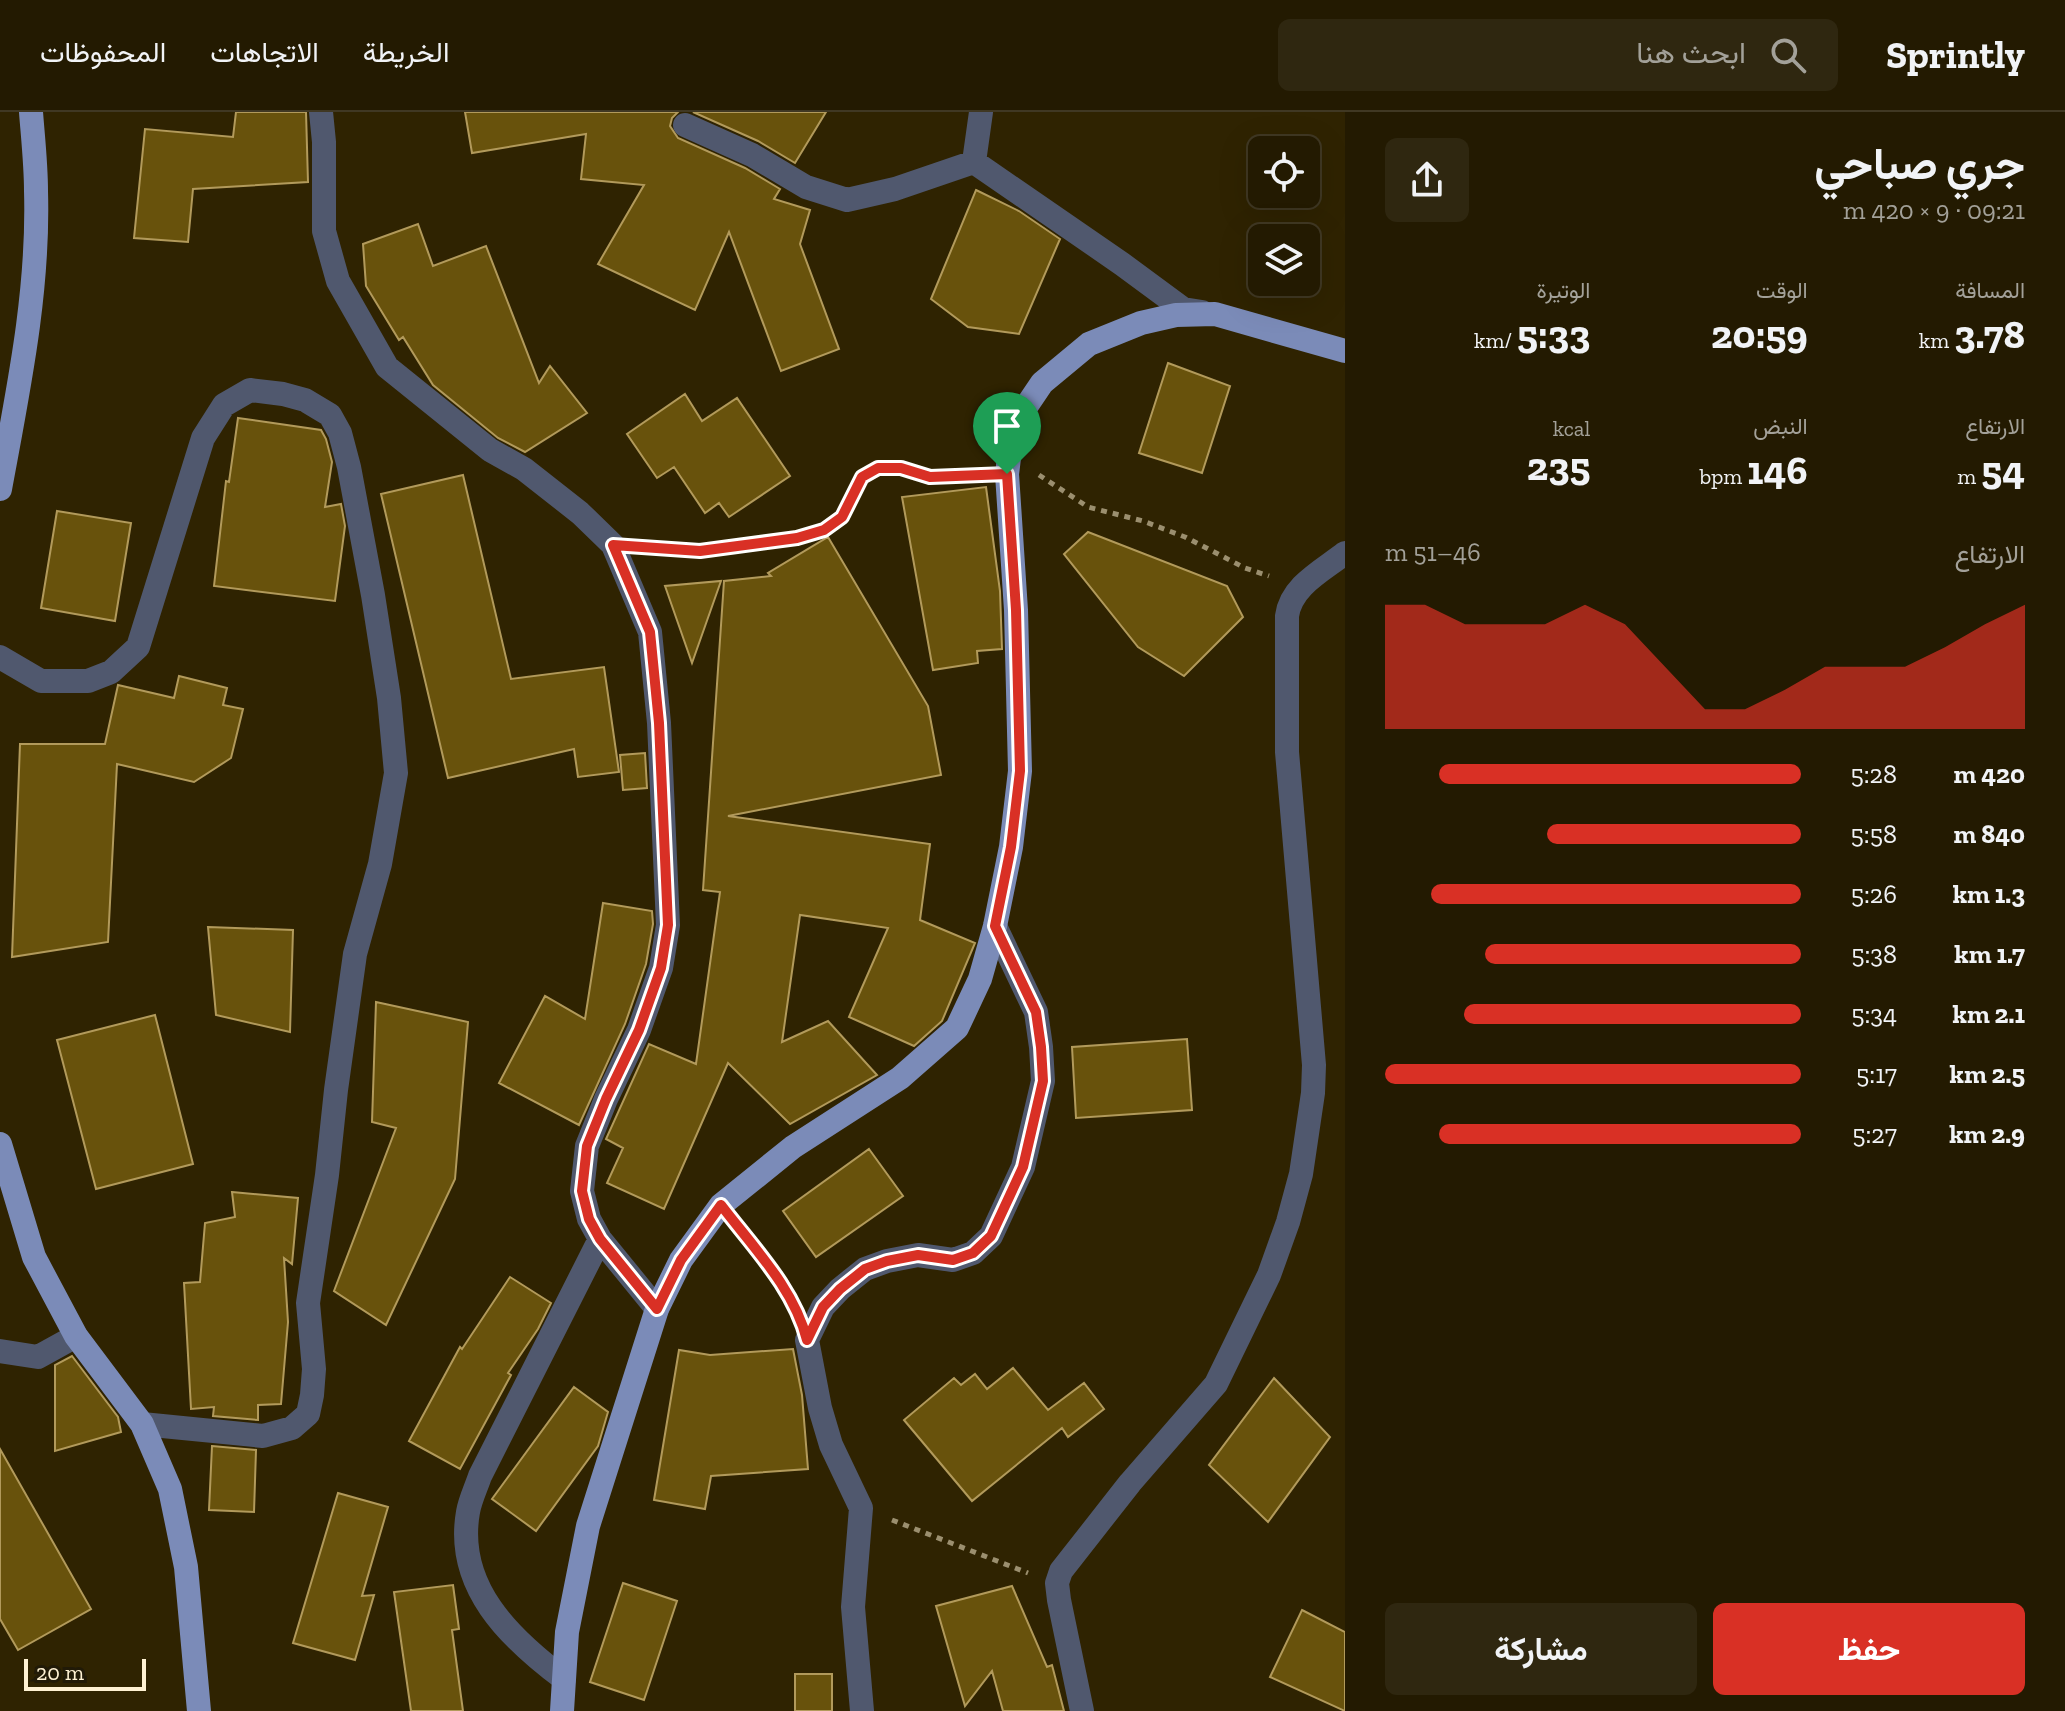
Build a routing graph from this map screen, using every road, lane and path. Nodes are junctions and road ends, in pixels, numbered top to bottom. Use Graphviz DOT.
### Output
graph roads {
  1 [pos="31,112"];
  2 [pos="321,112"];
  3 [pos="981,112"];
  4 [pos="685,125"];
  5 [pos="974,162"];
  6 [pos="1215,314"];
  7 [pos="1345,351"];
  8 [pos="1007,464"];
  9 [pos="0,489"];
  10 [pos="613,545"];
  11 [pos="1345,553"];
  12 [pos="1301,587"];
  13 [pos="0,657"];
  14 [pos="995,926"];
  15 [pos="0,1144"];
  16 [pos="721,1205"];
  17 [pos="600,1239"];
  18 [pos="657,1309"];
  19 [pos="76,1336"];
  20 [pos="807,1340"];
  21 [pos="0,1351"];
  22 [pos="142,1424"];
  23 [pos="861,1508"];
  24 [pos="1057,1583"];
  25 [pos="564,1679"];
  26 [pos="199,1711"];
  27 [pos="562,1711"];
  28 [pos="862,1711"];
  29 [pos="1082,1711"];
  1 -- 9 [label="main road"];
  2 -- 10 [label="street"];
  3 -- 5 [label="street"];
  4 -- 5 [label="street"];
  5 -- 6 [label="street"];
  6 -- 7 [label="main road"];
  6 -- 8 [label="main road"];
  8 -- 10 [label="path"];
  8 -- 12 [label="path"];
  8 -- 14 [label="main road"];
  10 -- 17 [label="street"];
  11 -- 12 [label="street"];
  12 -- 24 [label="street"];
  13 -- 22 [label="street"];
  14 -- 16 [label="main road"];
  14 -- 20 [label="street"];
  15 -- 19 [label="main road"];
  16 -- 18 [label="main road"];
  16 -- 20 [label="path"];
  17 -- 18 [label="street"];
  17 -- 25 [label="street"];
  18 -- 25 [label="main road"];
  19 -- 21 [label="street"];
  19 -- 22 [label="main road"];
  20 -- 23 [label="street"];
  22 -- 26 [label="main road"];
  23 -- 24 [label="path"];
  23 -- 28 [label="street"];
  24 -- 29 [label="street"];
  25 -- 27 [label="main road"];
}
